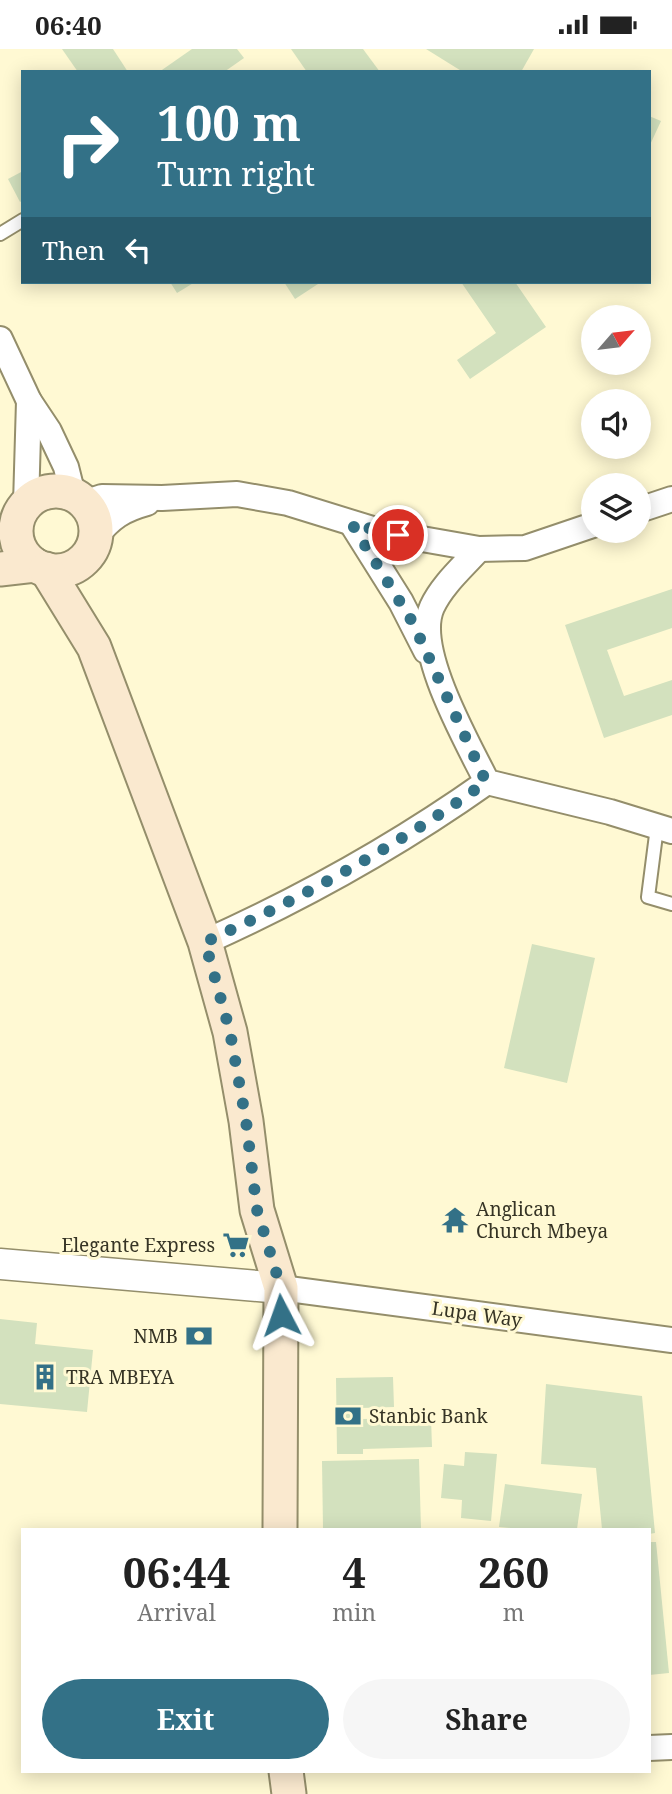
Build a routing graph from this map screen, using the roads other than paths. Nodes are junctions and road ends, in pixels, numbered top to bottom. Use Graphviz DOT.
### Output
graph roads {
  1 [pos="21,221"];
  2 [pos="0,235"];
  3 [pos="0,339"];
  4 [pos="29,401"];
  5 [pos="162,498"];
  6 [pos="79,499"];
  7 [pos="672,499"];
  8 [pos="651,506"];
  9 [pos="15,516"];
  10 [pos="352,524"];
  11 [pos="581,529"];
  12 [pos="89,548"];
  13 [pos="479,549"];
  14 [pos="40,567"];
  15 [pos="0,569"];
  16 [pos="94,647"];
  17 [pos="433,667"];
  18 [pos="486,782"];
  19 [pos="665,829"];
  20 [pos="672,904"];
  21 [pos="205,942"];
  22 [pos="0,1264"];
  23 [pos="281,1288"];
  24 [pos="672,1340"];
  25 [pos="280,1528"];
  26 [pos="672,1747"];
  27 [pos="651,1748"];
  28 [pos="286,1773"];
  29 [pos="289,1794"];
  1 -- 2 [label="lane"];
  3 -- 4 [label="street"];
  4 -- 6 [label="street"];
  4 -- 9 [label="street"];
  5 -- 6 [label="street"];
  5 -- 10 [label="street"];
  5 -- 12 [label="street"];
  6 -- 9 [label="main road"];
  6 -- 12 [label="main road"];
  7 -- 8 [label="street"];
  9 -- 14 [label="main road"];
  10 -- 13 [label="street"];
  10 -- 17 [label="street"];
  11 -- 13 [label="street"];
  12 -- 14 [label="main road"];
  12 -- 16 [label="main road"];
  13 -- 17 [label="street"];
  14 -- 15 [label="main road"];
  14 -- 16 [label="main road"];
  16 -- 21 [label="main road"];
  17 -- 18 [label="street"];
  18 -- 19 [label="street"];
  18 -- 21 [label="street"];
  19 -- 20 [label="lane"];
  21 -- 23 [label="main road"];
  22 -- 23 [label="street"];
  23 -- 24 [label="street, Lupa Way"];
  23 -- 25 [label="main road"];
  26 -- 27 [label="street"];
  28 -- 29 [label="main road"];
}
